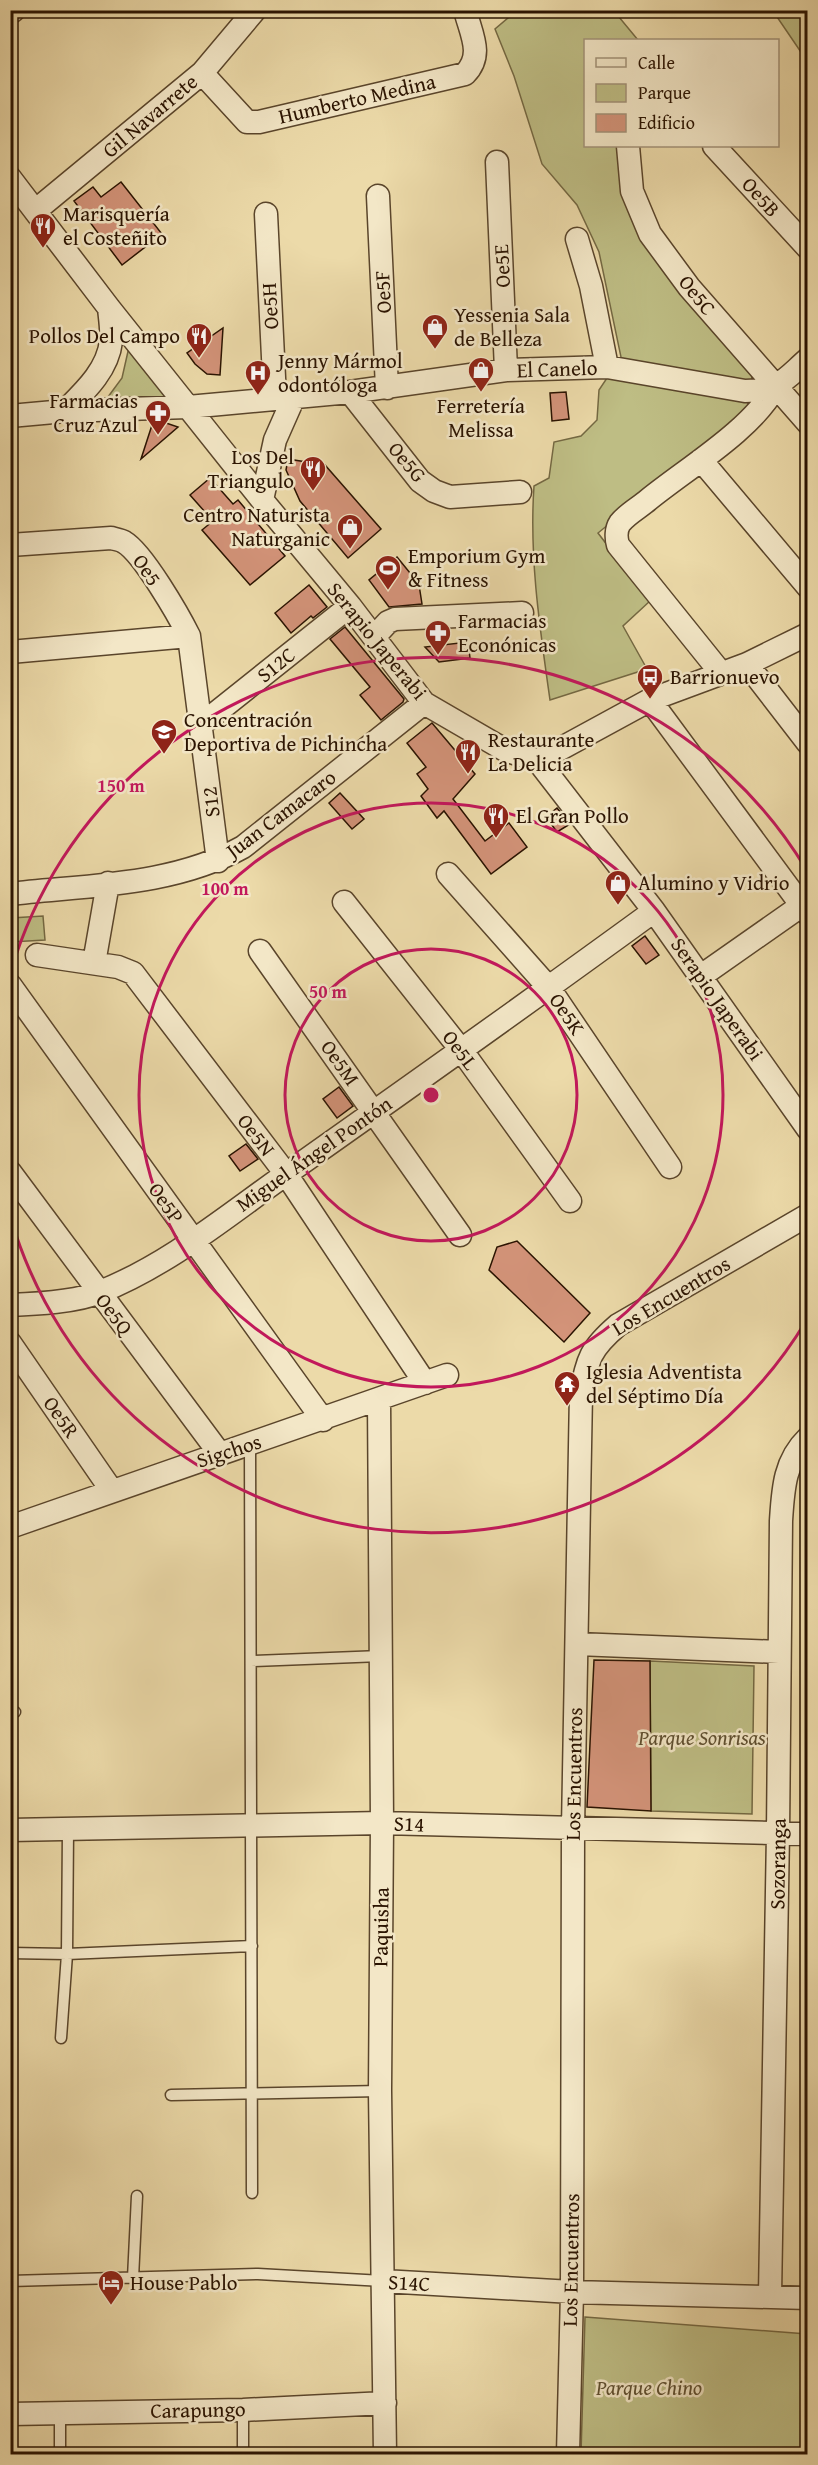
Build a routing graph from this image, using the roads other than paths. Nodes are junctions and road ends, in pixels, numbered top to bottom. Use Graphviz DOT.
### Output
graph roads {
  1 [pos="255,10"];
  2 [pos="465,10"];
  3 [pos="202,73"];
  4 [pos="628,147"];
  5 [pos="715,147"];
  6 [pos="497,162"];
  7 [pos="10,178"];
  8 [pos="378,196"];
  9 [pos="35,211"];
  10 [pos="266,214"];
  11 [pos="577,238"];
  12 [pos="807,248"];
  13 [pos="109,308"];
  14 [pos="807,358"];
  15 [pos="607,367"];
  16 [pos="506,370"];
  17 [pos="775,387"];
  18 [pos="387,388"];
  19 [pos="350,392"];
  20 [pos="285,398"];
  21 [pos="188,407"];
  22 [pos="65,411"];
  23 [pos="10,416"];
  24 [pos="807,423"];
  25 [pos="701,460"];
  26 [pos="520,492"];
  27 [pos="262,500"];
  28 [pos="10,544"];
  29 [pos="807,587"];
  30 [pos="350,606"];
  31 [pos="522,613"];
  32 [pos="807,634"];
  33 [pos="189,636"];
  34 [pos="374,637"];
  35 [pos="10,652"];
  36 [pos="747,664"];
  37 [pos="721,673"];
  38 [pos="650,700"];
  39 [pos="424,703"];
  40 [pos="202,724"];
  41 [pos="807,743"];
  42 [pos="538,761"];
  43 [pos="218,861"];
  44 [pos="448,874"];
  45 [pos="108,883"];
  46 [pos="10,894"];
  47 [pos="344,902"];
  48 [pos="805,907"];
  49 [pos="654,911"];
  50 [pos="260,951"];
  51 [pos="37,955"];
  52 [pos="94,963"];
  53 [pos="701,976"];
  54 [pos="10,985"];
  55 [pos="549,988"];
  56 [pos="462,1051"];
  57 [pos="374,1112"];
  58 [pos="807,1128"];
  59 [pos="670,1167"];
  60 [pos="10,1172"];
  61 [pos="286,1174"];
  62 [pos="570,1201"];
  63 [pos="807,1215"];
  64 [pos="460,1235"];
  65 [pos="193,1241"];
  66 [pos="98,1293"];
  67 [pos="10,1305"];
  68 [pos="10,1343"];
  69 [pos="447,1375"];
  70 [pos="425,1383"];
  71 [pos="379,1400"];
  72 [pos="323,1420"];
  73 [pos="807,1438"];
  74 [pos="250,1445"];
  75 [pos="220,1454"];
  76 [pos="112,1491"];
  77 [pos="10,1527"];
  78 [pos="577,1644"];
  79 [pos="779,1652"];
  80 [pos="381,1656"];
  81 [pos="251,1661"];
  82 [pos="382,1823"];
  83 [pos="251,1827"];
  84 [pos="573,1828"];
  85 [pos="10,1830"];
  86 [pos="69,1830"];
  87 [pos="778,1833"];
  88 [pos="807,1834"];
  89 [pos="252,1947"];
  90 [pos="10,1953"];
  91 [pos="67,1954"];
  92 [pos="61,2038"];
  93 [pos="380,2091"];
  94 [pos="252,2093"];
  95 [pos="171,2095"];
  96 [pos="252,2193"];
  97 [pos="137,2196"];
  98 [pos="133,2278"];
  99 [pos="10,2281"];
  100 [pos="383,2281"];
  101 [pos="572,2292"];
  102 [pos="770,2296"];
  103 [pos="807,2298"];
  104 [pos="385,2403"];
  105 [pos="243,2410"];
  106 [pos="60,2413"];
  107 [pos="10,2414"];
  108 [pos="60,2454"];
  109 [pos="243,2454"];
  110 [pos="385,2454"];
  111 [pos="568,2454"];
  1 -- 3 [label="street, Gil Navarrete"];
  2 -- 3 [label="street, Humberto Medina"];
  3 -- 9 [label="street, Gil Navarrete"];
  4 -- 17 [label="street, Oe5C"];
  5 -- 12 [label="street, Oe5B"];
  6 -- 16 [label="street, Oe5E"];
  7 -- 9 [label="street, Serapio Japerabi"];
  8 -- 18 [label="street, Oe5F"];
  9 -- 13 [label="street, Serapio Japerabi"];
  10 -- 20 [label="street, Oe5H"];
  11 -- 15 [label="street"];
  13 -- 21 [label="street, Serapio Japerabi"];
  13 -- 22 [label="street"];
  14 -- 17 [label="street"];
  15 -- 16 [label="street, El Canelo"];
  15 -- 17 [label="street, El Canelo"];
  16 -- 18 [label="street, El Canelo"];
  17 -- 24 [label="street, Oe5C"];
  17 -- 25 [label="street"];
  18 -- 19 [label="street, El Canelo"];
  19 -- 20 [label="street, El Canelo"];
  19 -- 26 [label="street, Oe5G"];
  20 -- 21 [label="street, El Canelo"];
  20 -- 27 [label="street"];
  21 -- 22 [label="street, El Canelo"];
  21 -- 27 [label="street, Serapio Japerabi"];
  22 -- 23 [label="street, El Canelo"];
  25 -- 29 [label="street"];
  25 -- 37 [label="street"];
  27 -- 30 [label="street, Serapio Japerabi"];
  28 -- 33 [label="street, Oe5"];
  30 -- 34 [label="street, Serapio Japerabi"];
  30 -- 40 [label="street, S12C"];
  31 -- 34 [label="street"];
  32 -- 36 [label="street"];
  33 -- 35 [label="street"];
  33 -- 40 [label="street, S12"];
  34 -- 39 [label="street, Serapio Japerabi"];
  36 -- 37 [label="street"];
  36 -- 41 [label="street"];
  37 -- 38 [label="street"];
  38 -- 42 [label="street"];
  38 -- 48 [label="street"];
  39 -- 42 [label="street, Serapio Japerabi"];
  39 -- 43 [label="street, Juan Camacaro"];
  40 -- 43 [label="street, S12"];
  42 -- 49 [label="street, Serapio Japerabi"];
  43 -- 45 [label="street, Juan Camacaro"];
  44 -- 55 [label="street, Oe5K"];
  45 -- 46 [label="street, Juan Camacaro"];
  45 -- 52 [label="street"];
  47 -- 56 [label="street, Oe5L"];
  48 -- 53 [label="street"];
  49 -- 53 [label="street, Serapio Japerabi"];
  49 -- 55 [label="street, Miguel Ángel Pontón"];
  50 -- 57 [label="street, Oe5M"];
  51 -- 52 [label="street, Oe5N"];
  52 -- 61 [label="street, Oe5N"];
  53 -- 58 [label="street, Serapio Japerabi"];
  54 -- 65 [label="street, Oe5P"];
  55 -- 56 [label="street, Miguel Ángel Pontón"];
  55 -- 59 [label="street, Oe5K"];
  56 -- 57 [label="street, Miguel Ángel Pontón"];
  56 -- 62 [label="street, Oe5L"];
  57 -- 61 [label="street, Miguel Ángel Pontón"];
  57 -- 64 [label="street, Oe5M"];
  60 -- 66 [label="street, Oe5Q"];
  61 -- 65 [label="street, Miguel Ángel Pontón"];
  61 -- 70 [label="street, Oe5N"];
  63 -- 78 [label="street, Los Encuentros"];
  65 -- 66 [label="street, Miguel Ángel Pontón"];
  65 -- 72 [label="street, Oe5P"];
  66 -- 67 [label="street, Miguel Ángel Pontón"];
  66 -- 75 [label="street, Oe5Q"];
  68 -- 76 [label="street, Oe5R"];
  69 -- 70 [label="street, Sigchos"];
  70 -- 71 [label="street, Sigchos"];
  71 -- 72 [label="street, Sigchos"];
  71 -- 80 [label="street, Paquisha"];
  72 -- 74 [label="street, Sigchos"];
  73 -- 79 [label="street, Sozoranga"];
  74 -- 75 [label="street, Sigchos"];
  74 -- 81 [label="lane"];
  75 -- 76 [label="street, Sigchos"];
  76 -- 77 [label="street, Sigchos"];
  78 -- 79 [label="street"];
  78 -- 84 [label="street, Los Encuentros"];
  79 -- 87 [label="street, Sozoranga"];
  80 -- 81 [label="lane"];
  80 -- 82 [label="street, Paquisha"];
  81 -- 83 [label="lane"];
  82 -- 83 [label="street, S14"];
  82 -- 84 [label="street, S14"];
  82 -- 93 [label="street, Paquisha"];
  83 -- 86 [label="street, S14"];
  83 -- 89 [label="lane"];
  84 -- 87 [label="street, S14"];
  84 -- 101 [label="street, Los Encuentros"];
  85 -- 86 [label="street, S14"];
  86 -- 91 [label="lane"];
  87 -- 88 [label="street, S14"];
  87 -- 102 [label="street, Sozoranga"];
  89 -- 91 [label="lane"];
  89 -- 94 [label="lane"];
  90 -- 91 [label="lane"];
  91 -- 92 [label="lane"];
  93 -- 94 [label="lane"];
  93 -- 100 [label="street, Paquisha"];
  94 -- 95 [label="lane"];
  94 -- 96 [label="lane"];
  97 -- 98 [label="lane"];
  98 -- 99 [label="lane, S14C"];
  98 -- 100 [label="lane, S14C"];
  100 -- 101 [label="street, S14C"];
  100 -- 104 [label="street, Paquisha"];
  101 -- 102 [label="street, S14C"];
  101 -- 111 [label="street, Los Encuentros"];
  102 -- 103 [label="street, S14C"];
  104 -- 105 [label="street, Carapungo"];
  104 -- 110 [label="street, Paquisha"];
  105 -- 106 [label="street, Carapungo"];
  105 -- 109 [label="lane"];
  106 -- 107 [label="street, Carapungo"];
  106 -- 108 [label="lane"];
}
